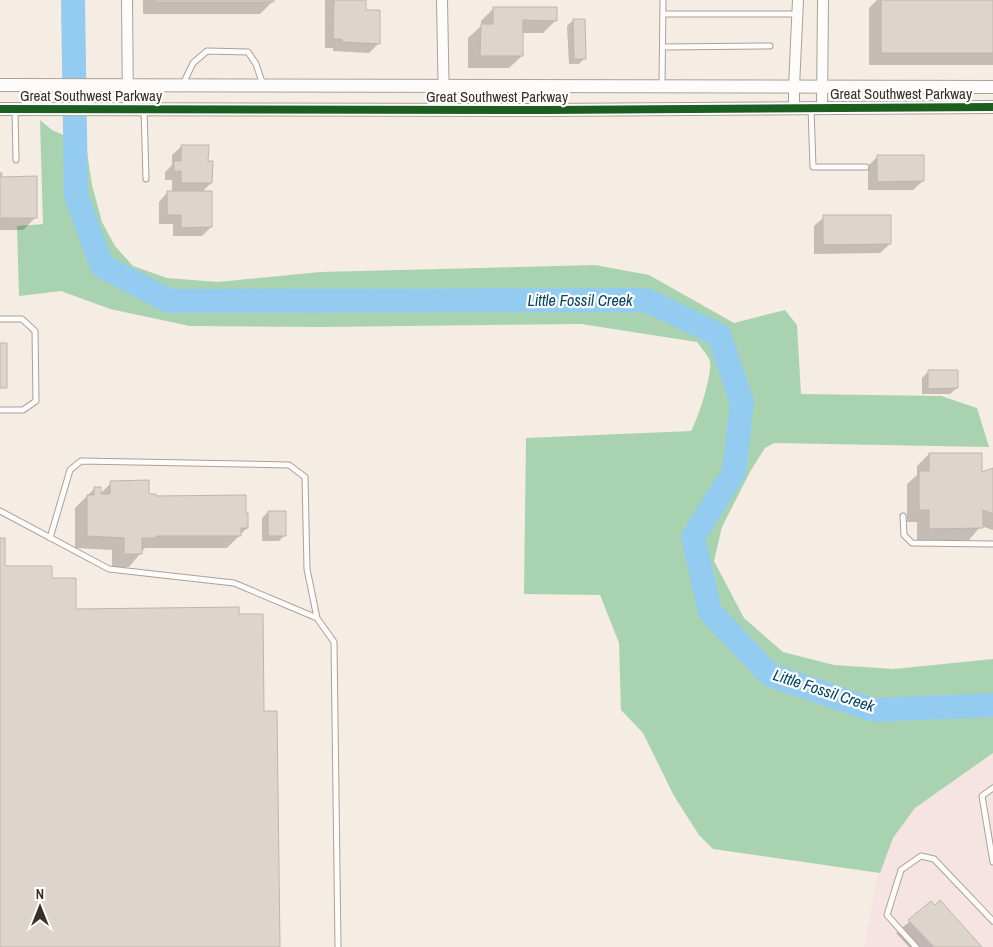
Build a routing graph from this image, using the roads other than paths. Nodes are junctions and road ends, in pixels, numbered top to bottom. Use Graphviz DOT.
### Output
graph roads {
  1 [pos="127,0"];
  2 [pos="442,0"];
  3 [pos="663,0"];
  4 [pos="798,0"];
  5 [pos="823,0"];
  6 [pos="663,14"];
  7 [pos="798,14"];
  8 [pos="770,46"];
  9 [pos="663,47"];
  10 [pos="0,84"];
  11 [pos="121,85"];
  12 [pos="182,85"];
  13 [pos="263,85"];
  14 [pos="443,86"];
  15 [pos="662,86"];
  16 [pos="794,87"];
  17 [pos="822,87"];
  18 [pos="993,87"];
  19 [pos="794,107"];
  20 [pos="817,107"];
  21 [pos="993,107"];
  22 [pos="0,109"];
  23 [pos="15,109"];
  24 [pos="121,109"];
  25 [pos="144,109"];
  26 [pos="444,110"];
  27 [pos="16,160"];
  28 [pos="866,167"];
  29 [pos="146,179"];
  30 [pos="0,319"];
  31 [pos="0,410"];
  32 [pos="0,511"];
  33 [pos="903,516"];
  34 [pos="50,538"];
  35 [pos="993,544"];
  36 [pos="317,618"];
  37 [pos="993,788"];
  38 [pos="993,862"];
  39 [pos="993,920"];
  40 [pos="338,947"];
  41 [pos="916,947"];
  1 -- 11 [label="street"];
  2 -- 14 [label="street"];
  3 -- 6 [label="lane"];
  4 -- 7 [label="street"];
  5 -- 17 [label="street"];
  6 -- 7 [label="lane"];
  6 -- 9 [label="lane"];
  7 -- 16 [label="street"];
  8 -- 9 [label="lane"];
  9 -- 15 [label="lane"];
  10 -- 11 [label="street, Great Southwest Parkway"];
  11 -- 12 [label="street, Great Southwest Parkway"];
  11 -- 24 [label="street"];
  12 -- 13 [label="street, Great Southwest Parkway"];
  12 -- 13 [label="lane"];
  13 -- 14 [label="street, Great Southwest Parkway"];
  14 -- 15 [label="street, Great Southwest Parkway"];
  14 -- 26 [label="street"];
  15 -- 16 [label="street, Great Southwest Parkway"];
  16 -- 17 [label="street, Great Southwest Parkway"];
  16 -- 19 [label="street"];
  17 -- 18 [label="street, Great Southwest Parkway"];
  17 -- 20 [label="street"];
  19 -- 20 [label="street, Great Southwest Parkway"];
  19 -- 26 [label="street, Great Southwest Parkway"];
  20 -- 21 [label="street, Great Southwest Parkway"];
  20 -- 28 [label="lane"];
  22 -- 23 [label="street, Great Southwest Parkway"];
  23 -- 24 [label="street, Great Southwest Parkway"];
  23 -- 27 [label="lane"];
  24 -- 25 [label="street, Great Southwest Parkway"];
  25 -- 26 [label="street, Great Southwest Parkway"];
  25 -- 29 [label="lane"];
  30 -- 31 [label="lane"];
  32 -- 34 [label="lane"];
  33 -- 35 [label="lane"];
  34 -- 36 [label="lane"];
  34 -- 36 [label="lane"];
  36 -- 40 [label="lane"];
  37 -- 38 [label="lane"];
  39 -- 41 [label="lane"];
}
